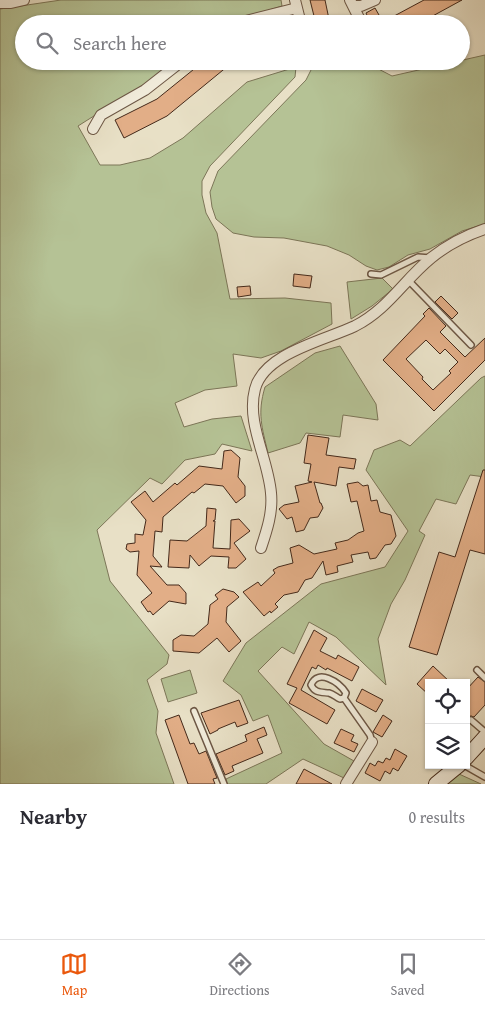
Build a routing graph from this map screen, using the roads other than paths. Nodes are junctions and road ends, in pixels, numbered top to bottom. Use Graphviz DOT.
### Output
graph roads {
  1 [pos="24,0"];
  2 [pos="375,0"];
  3 [pos="0,3"];
  4 [pos="352,3"];
  5 [pos="296,4"];
  6 [pos="262,15"];
  7 [pos="358,15"];
  8 [pos="171,70"];
  9 [pos="93,129"];
  10 [pos="485,229"];
  11 [pos="432,258"];
  12 [pos="371,274"];
  13 [pos="409,281"];
  14 [pos="471,344"];
  15 [pos="261,548"];
  16 [pos="477,670"];
  17 [pos="485,678"];
  18 [pos="344,698"];
  19 [pos="194,711"];
  20 [pos="472,720"];
  21 [pos="485,732"];
  22 [pos="485,737"];
  23 [pos="372,742"];
  24 [pos="470,754"];
  25 [pos="470,768"];
  26 [pos="454,769"];
  27 [pos="485,777"];
  28 [pos="224,784"];
  29 [pos="346,784"];
  30 [pos="436,784"];
  1 -- 3 [label="street"];
  2 -- 4 [label="street"];
  4 -- 7 [label="street"];
  5 -- 6 [label="street"];
  8 -- 9 [label="street"];
  10 -- 11 [label="street"];
  11 -- 12 [label="lane"];
  11 -- 13 [label="street"];
  13 -- 14 [label="lane"];
  13 -- 15 [label="street"];
  16 -- 17 [label="lane"];
  18 -- 18 [label="lane"];
  18 -- 23 [label="lane"];
  19 -- 28 [label="lane"];
  20 -- 21 [label="lane"];
  22 -- 24 [label="street"];
  23 -- 29 [label="street"];
  25 -- 27 [label="lane"];
  26 -- 30 [label="street"];
}
